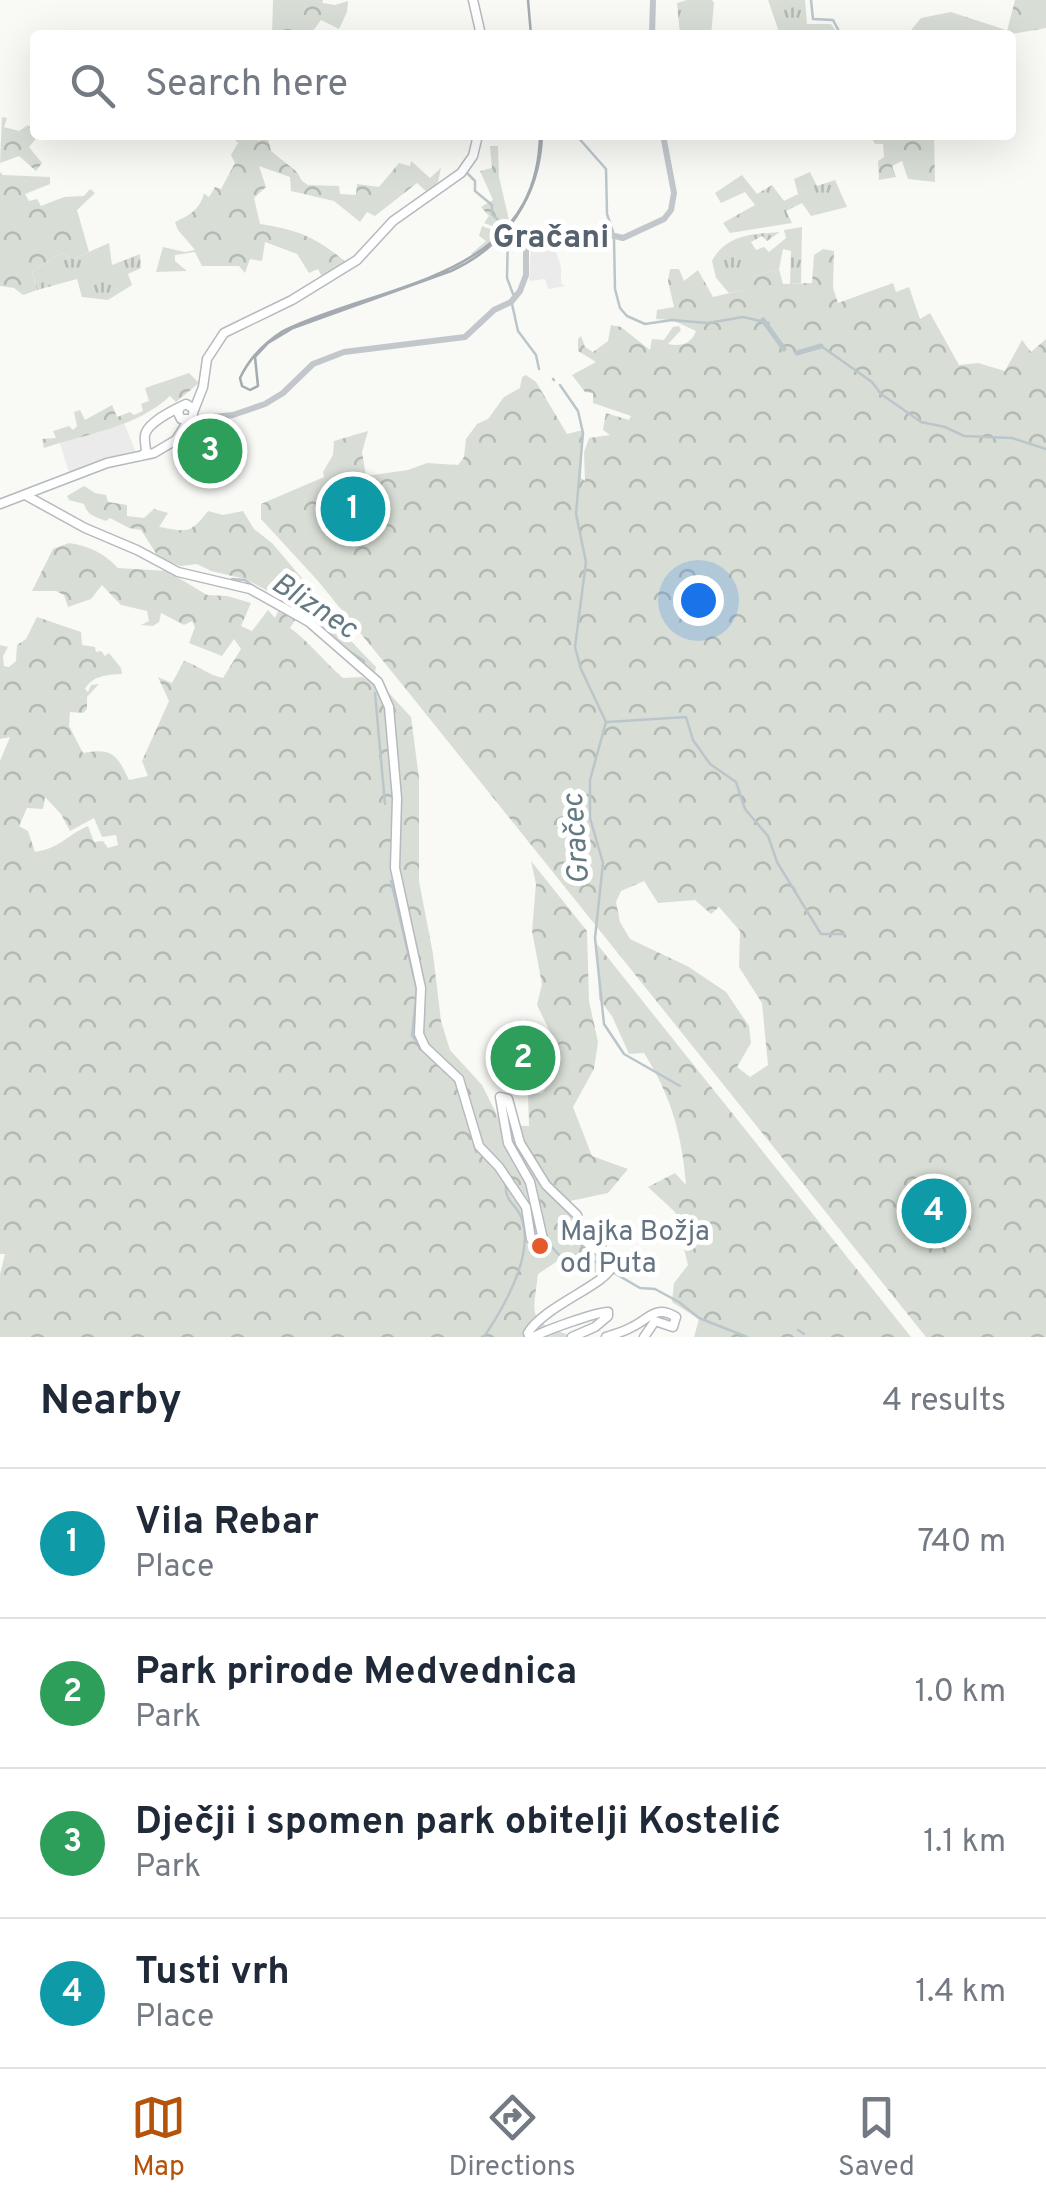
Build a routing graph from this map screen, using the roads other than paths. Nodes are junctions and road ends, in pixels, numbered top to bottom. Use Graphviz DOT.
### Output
graph roads {
  1 [pos="473,0"];
  2 [pos="653,0"];
  3 [pos="480,30"];
  4 [pos="652,30"];
  5 [pos="477,140"];
  6 [pos="664,140"];
  7 [pos="190,412"];
  8 [pos="150,450"];
  9 [pos="39,490"];
  10 [pos="26,496"];
  11 [pos="0,504"];
  12 [pos="48,507"];
  13 [pos="532,1337"];
  14 [pos="572,1337"];
  15 [pos="606,1337"];
  16 [pos="644,1337"];
  1 -- 3 [label="main road"];
  2 -- 4 [label="street"];
  5 -- 7 [label="main road"];
  6 -- 7 [label="street"];
  7 -- 8 [label="main road"];
  7 -- 8 [label="main road"];
  8 -- 9 [label="main road"];
  9 -- 10 [label="main road"];
  9 -- 12 [label="main road"];
  10 -- 11 [label="main road"];
  10 -- 12 [label="main road"];
  12 -- 13 [label="main road"];
  13 -- 14 [label="main road"];
  15 -- 16 [label="main road"];
}
